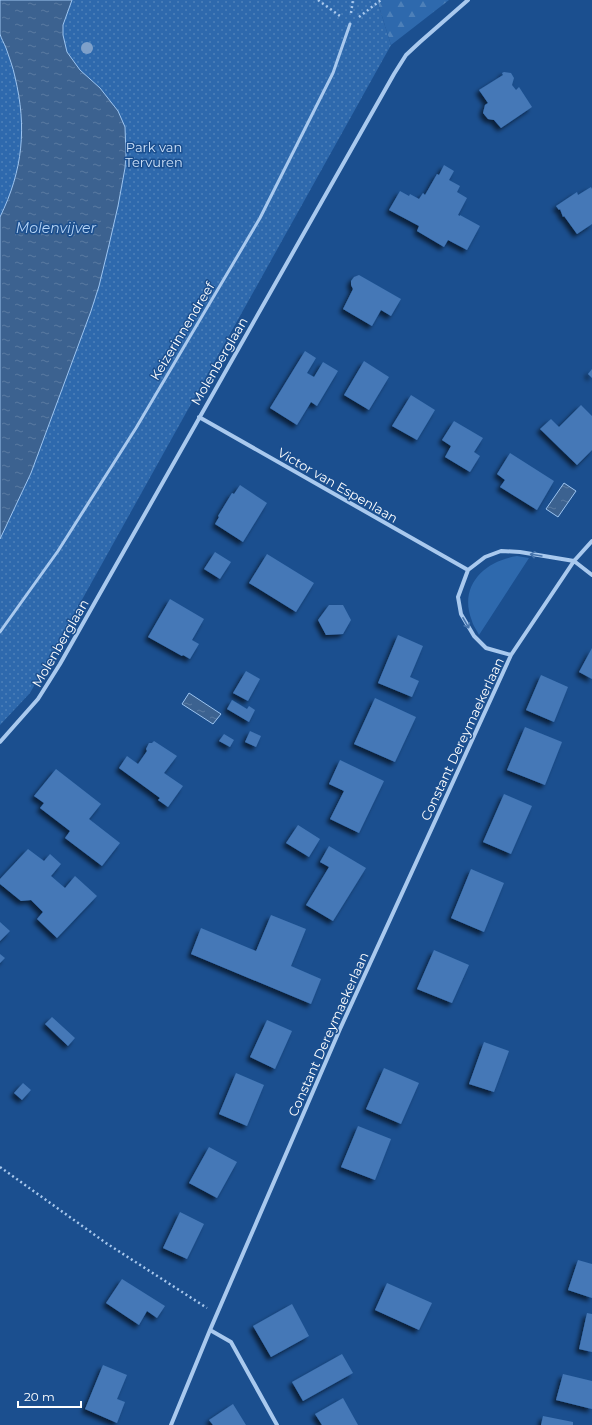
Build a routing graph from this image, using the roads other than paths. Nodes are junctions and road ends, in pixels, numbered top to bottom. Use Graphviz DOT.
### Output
graph roads {
  1 [pos="468,0"];
  2 [pos="350,24"];
  3 [pos="199,417"];
  4 [pos="592,542"];
  5 [pos="574,561"];
  6 [pos="468,570"];
  7 [pos="592,575"];
  8 [pos="0,632"];
  9 [pos="511,655"];
  10 [pos="0,742"];
  11 [pos="210,1330"];
  12 [pos="171,1425"];
  13 [pos="277,1425"];
  1 -- 3 [label="street, Molenberglaan"];
  2 -- 8 [label="lane, Keizerinnendreef"];
  3 -- 6 [label="street, Victor van Espenlaan"];
  3 -- 10 [label="street, Molenberglaan"];
  4 -- 5 [label="street, Constant Dereymaekerlaan"];
  5 -- 6 [label="street, one-way"];
  5 -- 7 [label="street"];
  5 -- 9 [label="street, Constant Dereymaekerlaan"];
  6 -- 9 [label="street, one-way"];
  9 -- 11 [label="street, Constant Dereymaekerlaan"];
  11 -- 12 [label="street, Constant Dereymaekerlaan"];
  11 -- 13 [label="street"];
}
